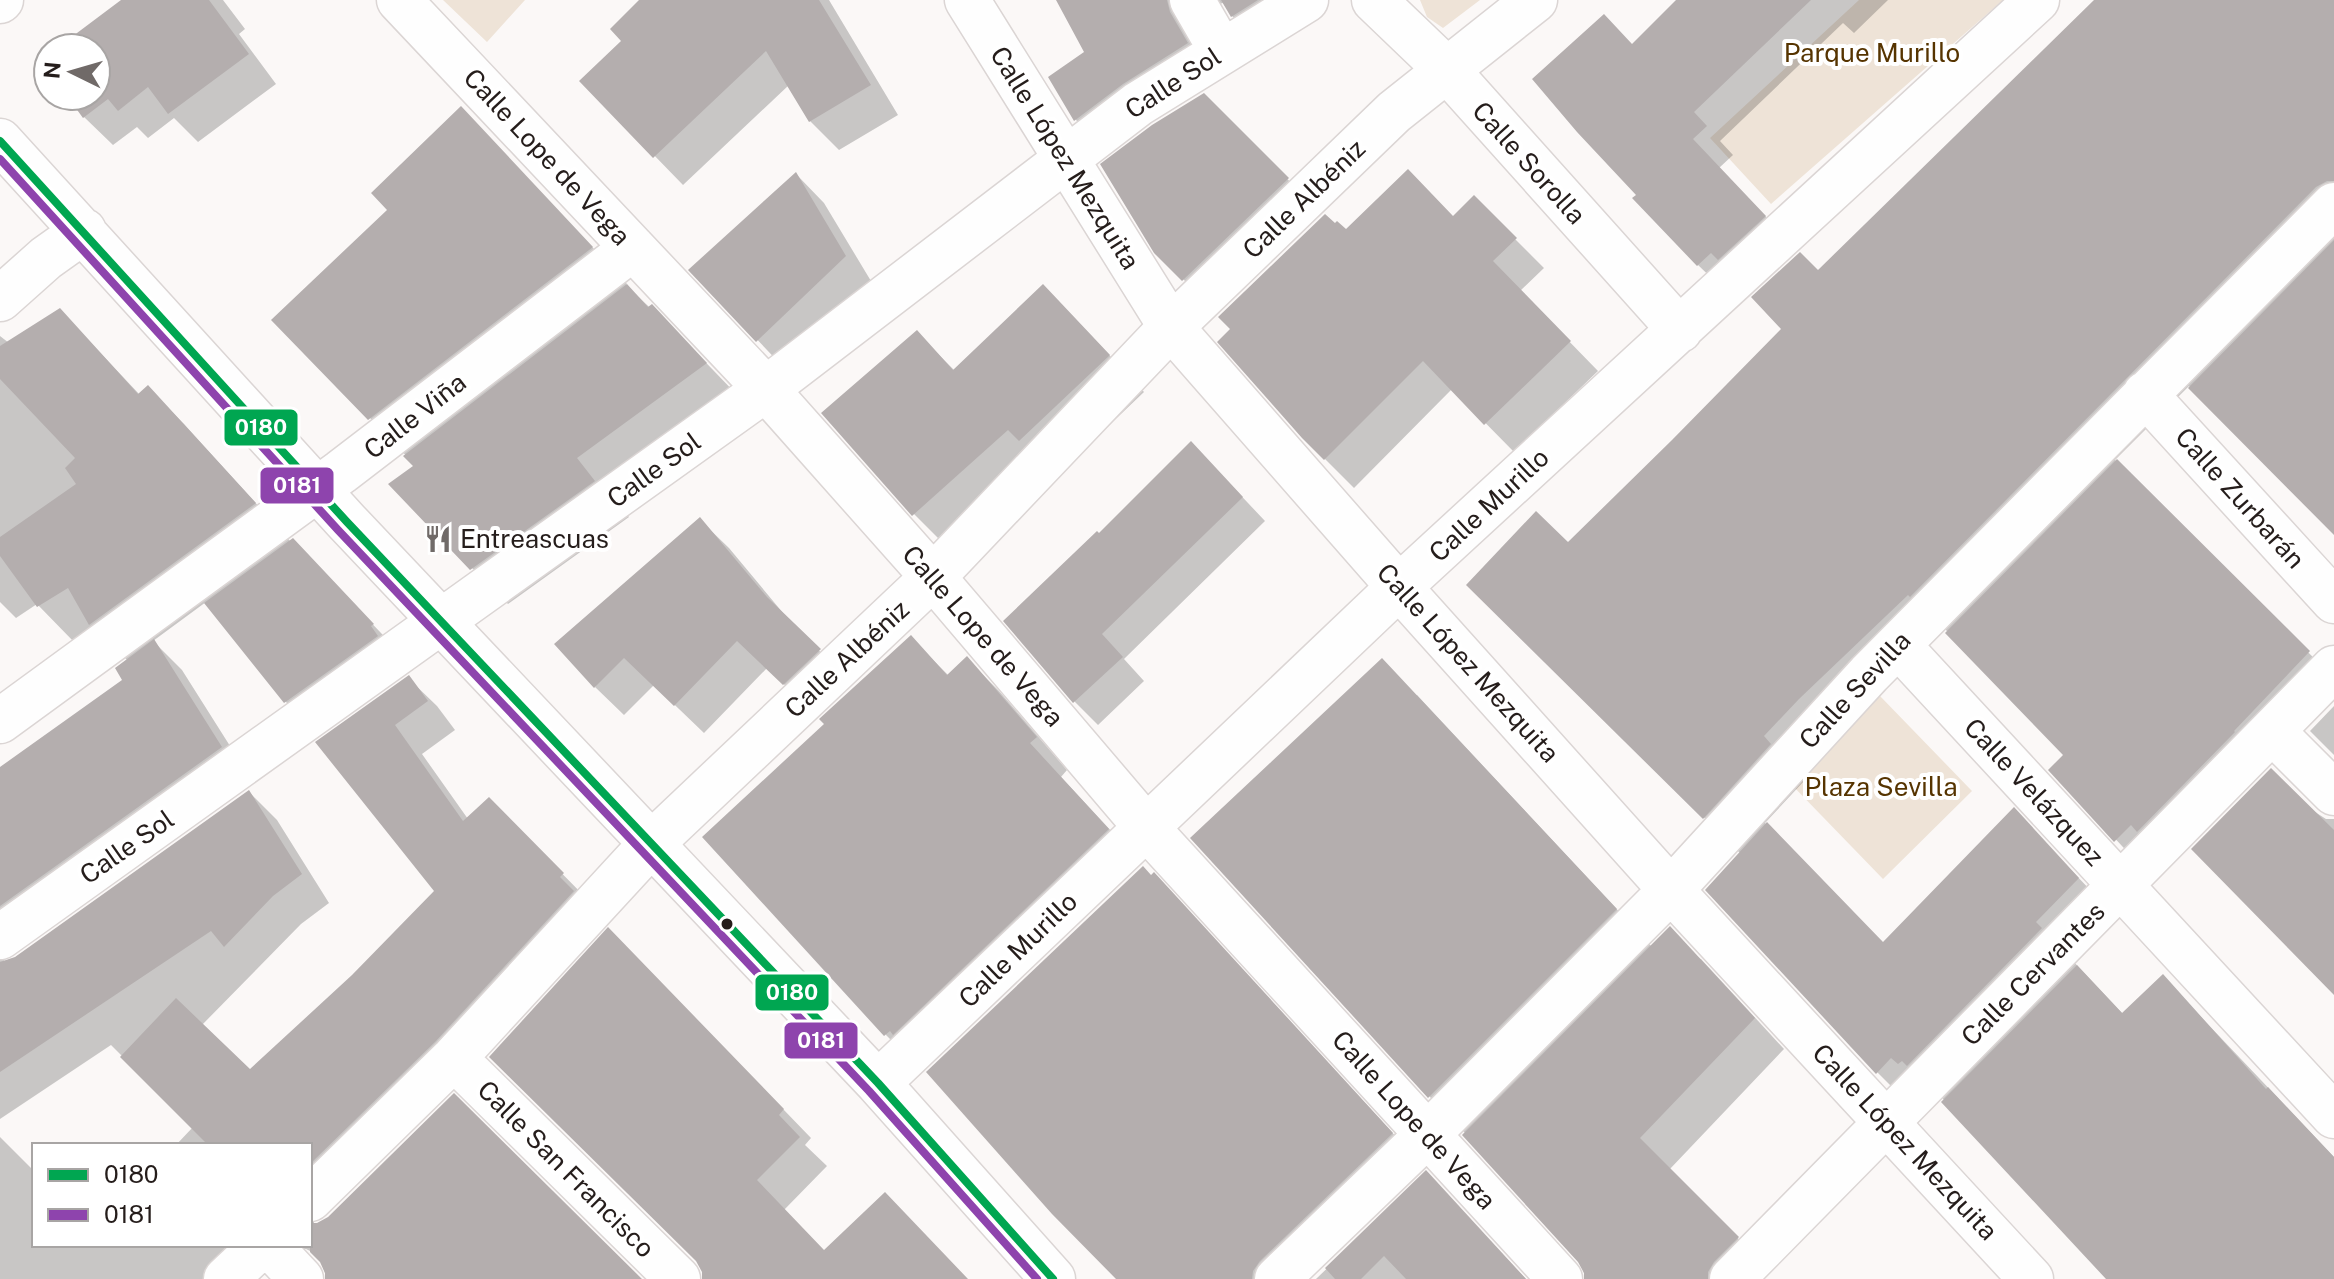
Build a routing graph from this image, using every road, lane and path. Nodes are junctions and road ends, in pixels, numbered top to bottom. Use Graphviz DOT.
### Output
graph roads {
  1 [pos="399,0"];
  2 [pos="967,0"];
  3 [pos="1192,0"];
  4 [pos="1306,0"];
  5 [pos="1374,0"];
  6 [pos="1535,0"];
  7 [pos="2037,0"];
  8 [pos="1222,52"];
  9 [pos="1447,70"];
  10 [pos="0,141"];
  11 [pos="1064,159"];
  12 [pos="2334,205"];
  13 [pos="84,231"];
  14 [pos="633,248"];
  15 [pos="0,299"];
  16 [pos="1171,327"];
  17 [pos="1680,330"];
  18 [pos="766,389"];
  19 [pos="2145,394"];
  20 [pos="318,489"];
  21 [pos="933,577"];
  22 [pos="1399,587"];
  23 [pos="2334,601"];
  24 [pos="442,622"];
  25 [pos="1898,645"];
  26 [pos="2334,668"];
  27 [pos="0,721"];
  28 [pos="2272,731"];
  29 [pos="2334,793"];
  30 [pos="1146,827"];
  31 [pos="651,844"];
  32 [pos="2121,885"];
  33 [pos="1671,890"];
  34 [pos="0,937"];
  35 [pos="454,1058"];
  36 [pos="878,1083"];
  37 [pos="2334,1116"];
  38 [pos="1887,1122"];
  39 [pos="1427,1135"];
  40 [pos="312,1197"];
  41 [pos="260,1247"];
  42 [pos="271,1247"];
  43 [pos="226,1279"];
  44 [pos="301,1279"];
  45 [pos="678,1279"];
  46 [pos="1053,1279"];
  47 [pos="1277,1279"];
  48 [pos="1560,1279"];
  49 [pos="1732,1279"];
  50 [pos="2031,1279"];
  1 -- 14 [label="street, Calle Lope de Vega"];
  2 -- 11 [label="street, Calle López Mezquita"];
  3 -- 8 [label="street"];
  4 -- 8 [label="street, Calle Sol"];
  5 -- 9 [label="street, Calle Sorolla"];
  6 -- 9 [label="street, Calle Albéniz"];
  7 -- 17 [label="street, Calle Murillo"];
  8 -- 11 [label="street, Calle Sol"];
  9 -- 16 [label="street, Calle Albéniz"];
  9 -- 17 [label="street, Calle Sorolla"];
  10 -- 13 [label="street"];
  11 -- 16 [label="street, Calle López Mezquita"];
  11 -- 18 [label="street, Calle Sol"];
  12 -- 19 [label="street, Calle Sevilla"];
  13 -- 15 [label="street"];
  13 -- 20 [label="street"];
  14 -- 18 [label="street, Calle Lope de Vega"];
  14 -- 20 [label="street, Calle Viña"];
  16 -- 21 [label="street, Calle Albéniz"];
  16 -- 22 [label="street, Calle López Mezquita"];
  17 -- 22 [label="street, Calle Murillo"];
  18 -- 21 [label="street, Calle Lope de Vega"];
  18 -- 24 [label="street, Calle Sol"];
  19 -- 23 [label="street, Calle Zurbarán"];
  19 -- 25 [label="street, Calle Sevilla"];
  20 -- 24 [label="street"];
  20 -- 27 [label="street, Calle Viña"];
  21 -- 30 [label="street, Calle Lope de Vega"];
  21 -- 31 [label="street, Calle Albéniz"];
  22 -- 30 [label="street, Calle Murillo"];
  22 -- 33 [label="street, Calle López Mezquita"];
  24 -- 31 [label="street"];
  24 -- 34 [label="street, Calle Sol"];
  25 -- 32 [label="street, Calle Velázquez"];
  25 -- 33 [label="street, Calle Sevilla"];
  26 -- 28 [label="street, Calle Cervantes"];
  28 -- 29 [label="street"];
  28 -- 32 [label="street, Calle Cervantes"];
  30 -- 36 [label="street, Calle Murillo"];
  30 -- 39 [label="street, Calle Lope de Vega"];
  31 -- 35 [label="street, Calle Albéniz"];
  31 -- 36 [label="street"];
  32 -- 37 [label="street, Calle Velázquez"];
  32 -- 38 [label="street, Calle Cervantes"];
  33 -- 38 [label="street, Calle López Mezquita"];
  33 -- 39 [label="street, Calle Sevilla"];
  35 -- 40 [label="street, Calle Albéniz"];
  35 -- 45 [label="street, Calle San Francisco"];
  36 -- 46 [label="street"];
  38 -- 49 [label="street, Calle Cervantes"];
  38 -- 50 [label="street, Calle López Mezquita"];
  39 -- 47 [label="street, Calle Sevilla"];
  39 -- 48 [label="street, Calle Lope de Vega"];
  41 -- 43 [label="street"];
  42 -- 44 [label="street"];
}
